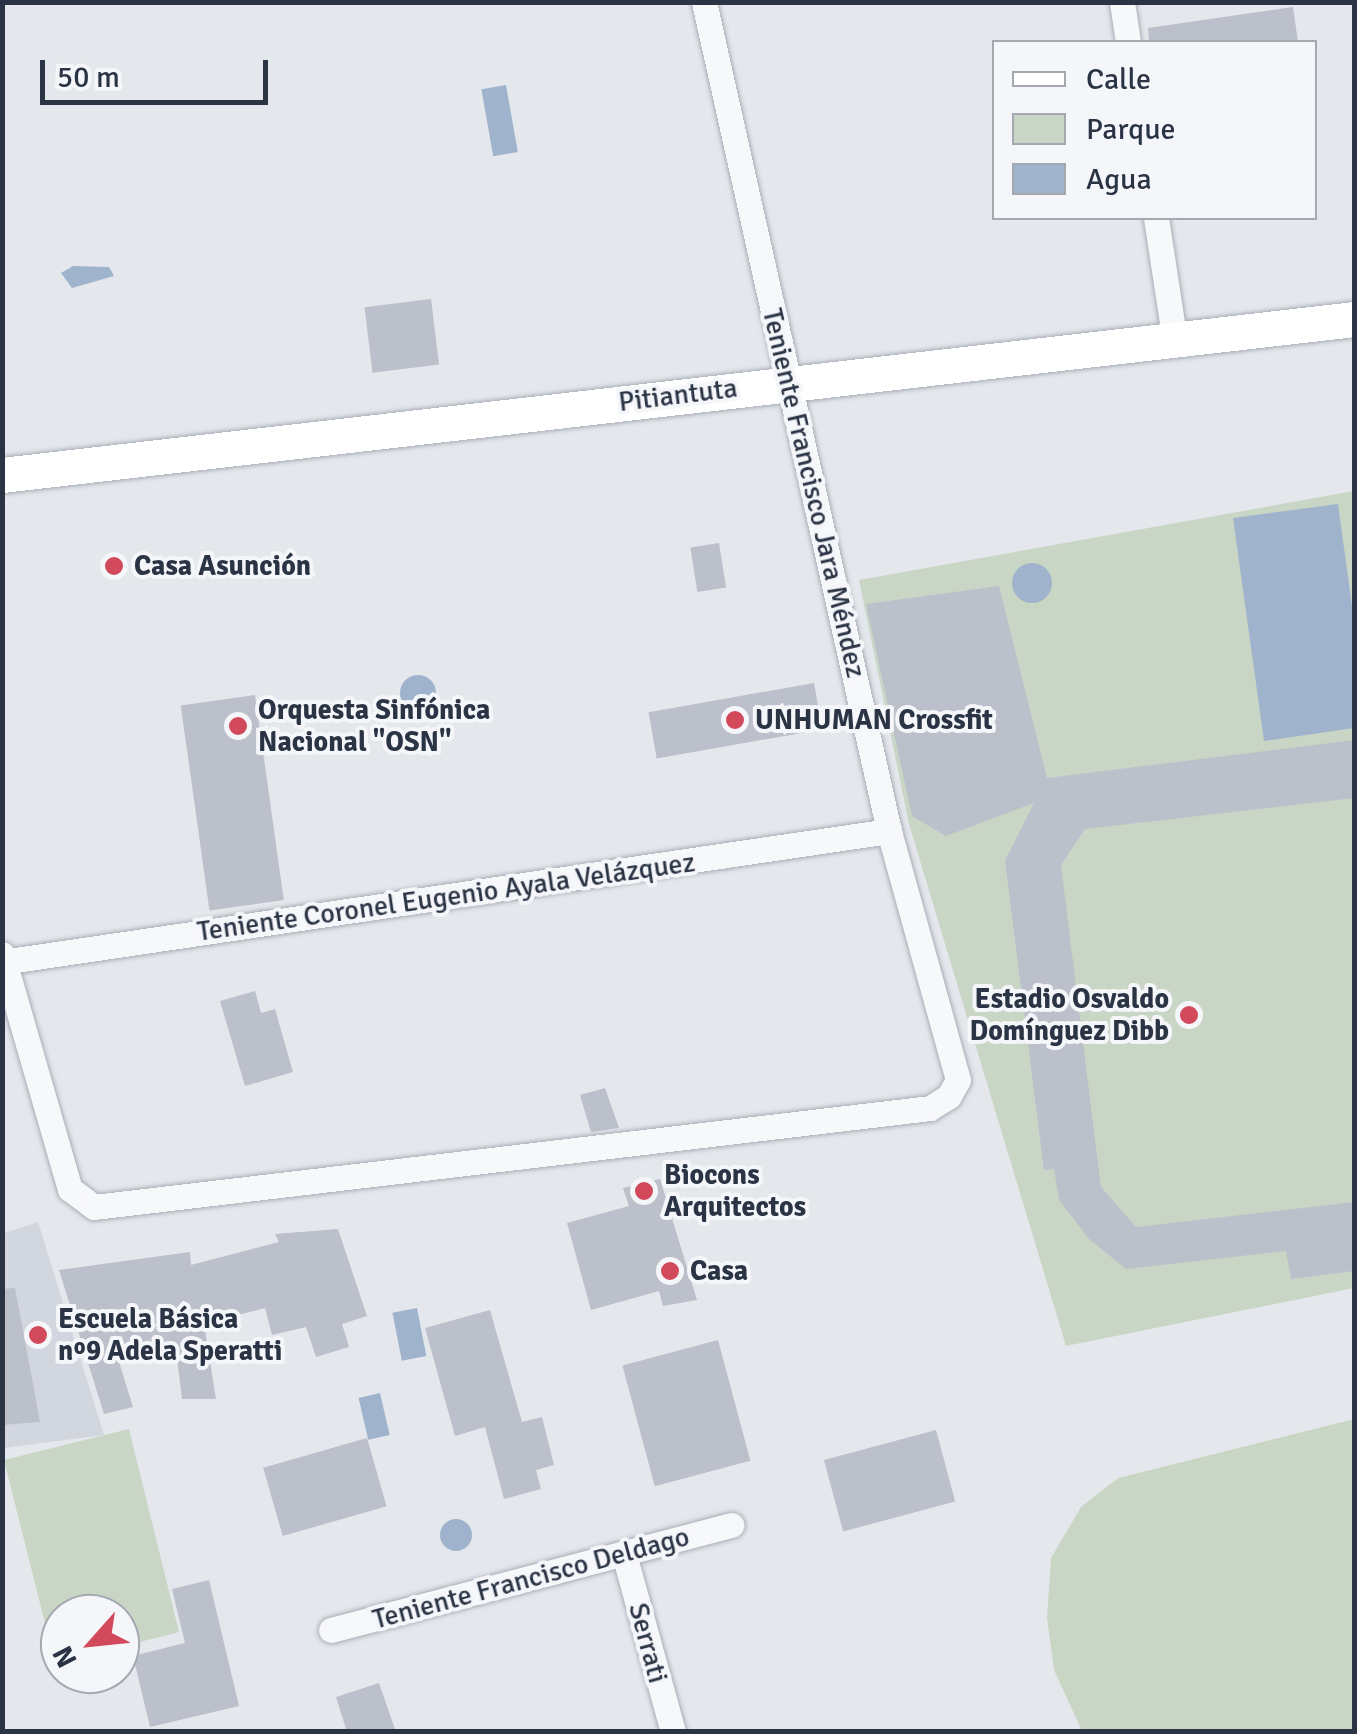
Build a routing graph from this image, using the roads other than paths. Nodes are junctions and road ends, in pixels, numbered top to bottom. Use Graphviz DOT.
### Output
graph roads {
  1 [pos="704,2"];
  2 [pos="1122,2"];
  3 [pos="1128,40"];
  4 [pos="1156,220"];
  5 [pos="1354,319"];
  6 [pos="1174,336"];
  7 [pos="789,382"];
  8 [pos="2,475"];
  9 [pos="889,831"];
  10 [pos="3,959"];
  11 [pos="732,1525"];
  12 [pos="624,1554"];
  13 [pos="330,1630"];
  14 [pos="672,1732"];
  1 -- 7 [label="street, Teniente Francisco Jara Méndez"];
  2 -- 3 [label="street"];
  4 -- 6 [label="street"];
  5 -- 6 [label="street, Pitiantuta"];
  6 -- 7 [label="street, Pitiantuta"];
  7 -- 8 [label="street, Pitiantuta"];
  7 -- 9 [label="street, Teniente Francisco Jara Méndez"];
  9 -- 10 [label="street, Teniente Coronel Eugenio Ayala Velázquez"];
  9 -- 10 [label="street, Teniente Francisco Jara Méndez"];
  11 -- 12 [label="street, Teniente Francisco Deldago"];
  12 -- 13 [label="street, Teniente Francisco Deldago"];
  12 -- 14 [label="street, Serrati"];
}
